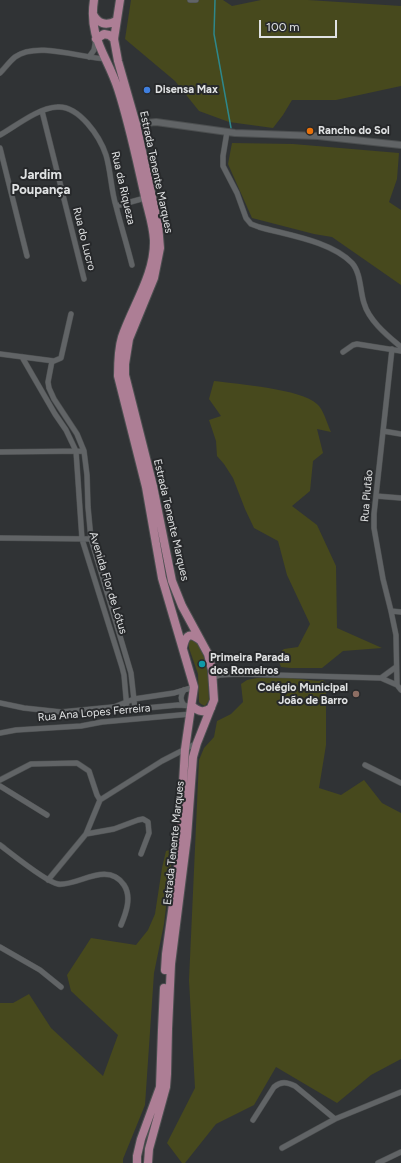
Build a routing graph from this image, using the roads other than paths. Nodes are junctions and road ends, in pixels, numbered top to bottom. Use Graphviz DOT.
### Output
graph roads {
  1 [pos="94,0"];
  2 [pos="120,0"];
  3 [pos="190,0"];
  4 [pos="196,0"];
  5 [pos="92,13"];
  6 [pos="116,21"];
  7 [pos="96,39"];
  8 [pos="114,39"];
  9 [pos="116,51"];
  10 [pos="89,57"];
  11 [pos="106,59"];
  12 [pos="0,73"];
  13 [pos="42,111"];
  14 [pos="136,124"];
  15 [pos="227,132"];
  16 [pos="0,135"];
  17 [pos="401,145"];
  18 [pos="0,148"];
  19 [pos="145,198"];
  20 [pos="116,206"];
  21 [pos="27,256"];
  22 [pos="132,265"];
  23 [pos="84,279"];
  24 [pos="71,314"];
  25 [pos="401,347"];
  26 [pos="392,349"];
  27 [pos="401,350"];
  28 [pos="343,352"];
  29 [pos="0,354"];
  30 [pos="22,357"];
  31 [pos="52,361"];
  32 [pos="383,431"];
  33 [pos="401,434"];
  34 [pos="76,451"];
  35 [pos="84,451"];
  36 [pos="0,452"];
  37 [pos="376,496"];
  38 [pos="401,498"];
  39 [pos="0,538"];
  40 [pos="82,539"];
  41 [pos="91,539"];
  42 [pos="391,611"];
  43 [pos="401,612"];
  44 [pos="201,642"];
  45 [pos="183,647"];
  46 [pos="211,666"];
  47 [pos="396,667"];
  48 [pos="238,674"];
  49 [pos="212,678"];
  50 [pos="381,678"];
  51 [pos="397,685"];
  52 [pos="194,687"];
  53 [pos="184,690"];
  54 [pos="401,690"];
  55 [pos="134,699"];
  56 [pos="126,702"];
  57 [pos="0,703"];
  58 [pos="113,707"];
  59 [pos="189,708"];
  60 [pos="211,708"];
  61 [pos="127,709"];
  62 [pos="135,709"];
  63 [pos="0,732"];
  64 [pos="197,743"];
  65 [pos="186,749"];
  66 [pos="365,765"];
  67 [pos="0,780"];
  68 [pos="401,783"];
  69 [pos="0,786"];
  70 [pos="100,800"];
  71 [pos="47,815"];
  72 [pos="86,834"];
  73 [pos="0,846"];
  74 [pos="141,854"];
  75 [pos="48,880"];
  76 [pos="121,925"];
  77 [pos="0,947"];
  78 [pos="62,987"];
  79 [pos="401,1092"];
  80 [pos="335,1119"];
  81 [pos="253,1120"];
  82 [pos="282,1148"];
  83 [pos="401,1152"];
  84 [pos="137,1159"];
  85 [pos="143,1163"];
  86 [pos="148,1163"];
  87 [pos="378,1163"];
  1 -- 5 [label="main road, Estrada Tenente Marques"];
  2 -- 6 [label="main road, Estrada Tenente Marques"];
  3 -- 4 [label="street"];
  5 -- 6 [label="main road"];
  5 -- 7 [label="main road, Estrada Tenente Marques"];
  6 -- 8 [label="main road, Estrada Tenente Marques"];
  7 -- 8 [label="main road"];
  7 -- 10 [label="street"];
  7 -- 11 [label="main road, Estrada Tenente Marques"];
  8 -- 9 [label="main road, Estrada Tenente Marques"];
  9 -- 11 [label="main road"];
  9 -- 14 [label="main road, Estrada Tenente Marques"];
  10 -- 11 [label="street"];
  10 -- 12 [label="street"];
  11 -- 19 [label="main road, Estrada Tenente Marques"];
  13 -- 16 [label="street, Rua da Riqueza"];
  13 -- 20 [label="street, Rua da Riqueza"];
  13 -- 23 [label="street, Rua do Lucro"];
  14 -- 15 [label="street"];
  14 -- 44 [label="main road, Estrada Tenente Marques"];
  15 -- 17 [label="street"];
  15 -- 25 [label="street"];
  18 -- 21 [label="street"];
  19 -- 20 [label="street"];
  19 -- 45 [label="main road, Estrada Tenente Marques"];
  20 -- 22 [label="street, Rua da Riqueza"];
  24 -- 31 [label="street"];
  26 -- 27 [label="street"];
  26 -- 28 [label="street"];
  26 -- 32 [label="street, Rua Plutão"];
  29 -- 30 [label="street"];
  30 -- 31 [label="street"];
  30 -- 34 [label="street, Avenida Flor de Lótus"];
  31 -- 35 [label="street, Avenida Flor de Lótus"];
  32 -- 33 [label="street"];
  32 -- 37 [label="street, Rua Plutão"];
  34 -- 35 [label="street"];
  34 -- 36 [label="street"];
  34 -- 40 [label="street, Avenida Flor de Lótus"];
  35 -- 41 [label="street, Avenida Flor de Lótus"];
  37 -- 38 [label="street"];
  37 -- 42 [label="street, Rua Plutão"];
  39 -- 40 [label="street"];
  40 -- 41 [label="street"];
  40 -- 56 [label="street, Avenida Flor de Lótus"];
  41 -- 55 [label="street, Avenida Flor de Lótus"];
  42 -- 43 [label="street"];
  42 -- 47 [label="street, Rua Plutão"];
  44 -- 45 [label="main road"];
  44 -- 46 [label="main road, Estrada Tenente Marques"];
  45 -- 52 [label="main road, Estrada Tenente Marques"];
  46 -- 48 [label="street"];
  46 -- 49 [label="main road, Estrada Tenente Marques"];
  47 -- 50 [label="street"];
  47 -- 51 [label="street, Rua Plutão"];
  48 -- 49 [label="street"];
  48 -- 50 [label="street"];
  49 -- 60 [label="main road, Estrada Tenente Marques"];
  50 -- 51 [label="street"];
  51 -- 54 [label="street"];
  52 -- 53 [label="street"];
  52 -- 59 [label="main road, Estrada Tenente Marques"];
  53 -- 55 [label="street"];
  53 -- 59 [label="street"];
  55 -- 56 [label="street"];
  55 -- 62 [label="street, Avenida Flor de Lótus"];
  56 -- 58 [label="street"];
  56 -- 61 [label="street, Avenida Flor de Lótus"];
  57 -- 58 [label="street"];
  58 -- 61 [label="street"];
  59 -- 60 [label="main road"];
  59 -- 62 [label="street"];
  59 -- 63 [label="street, Rua Ana Lopes Ferreira"];
  59 -- 65 [label="main road, Estrada Tenente Marques"];
  60 -- 64 [label="main road, Estrada Tenente Marques"];
  61 -- 62 [label="street"];
  64 -- 65 [label="street"];
  64 -- 86 [label="main road, Estrada Tenente Marques"];
  65 -- 70 [label="street"];
  65 -- 84 [label="main road, Estrada Tenente Marques"];
  66 -- 68 [label="street"];
  67 -- 70 [label="street"];
  69 -- 71 [label="street"];
  70 -- 72 [label="street"];
  72 -- 74 [label="street"];
  72 -- 75 [label="street"];
  73 -- 75 [label="street"];
  75 -- 76 [label="street"];
  77 -- 78 [label="street"];
  79 -- 80 [label="street"];
  80 -- 81 [label="street"];
  80 -- 82 [label="street"];
  83 -- 87 [label="street"];
  84 -- 85 [label="street"];
}
